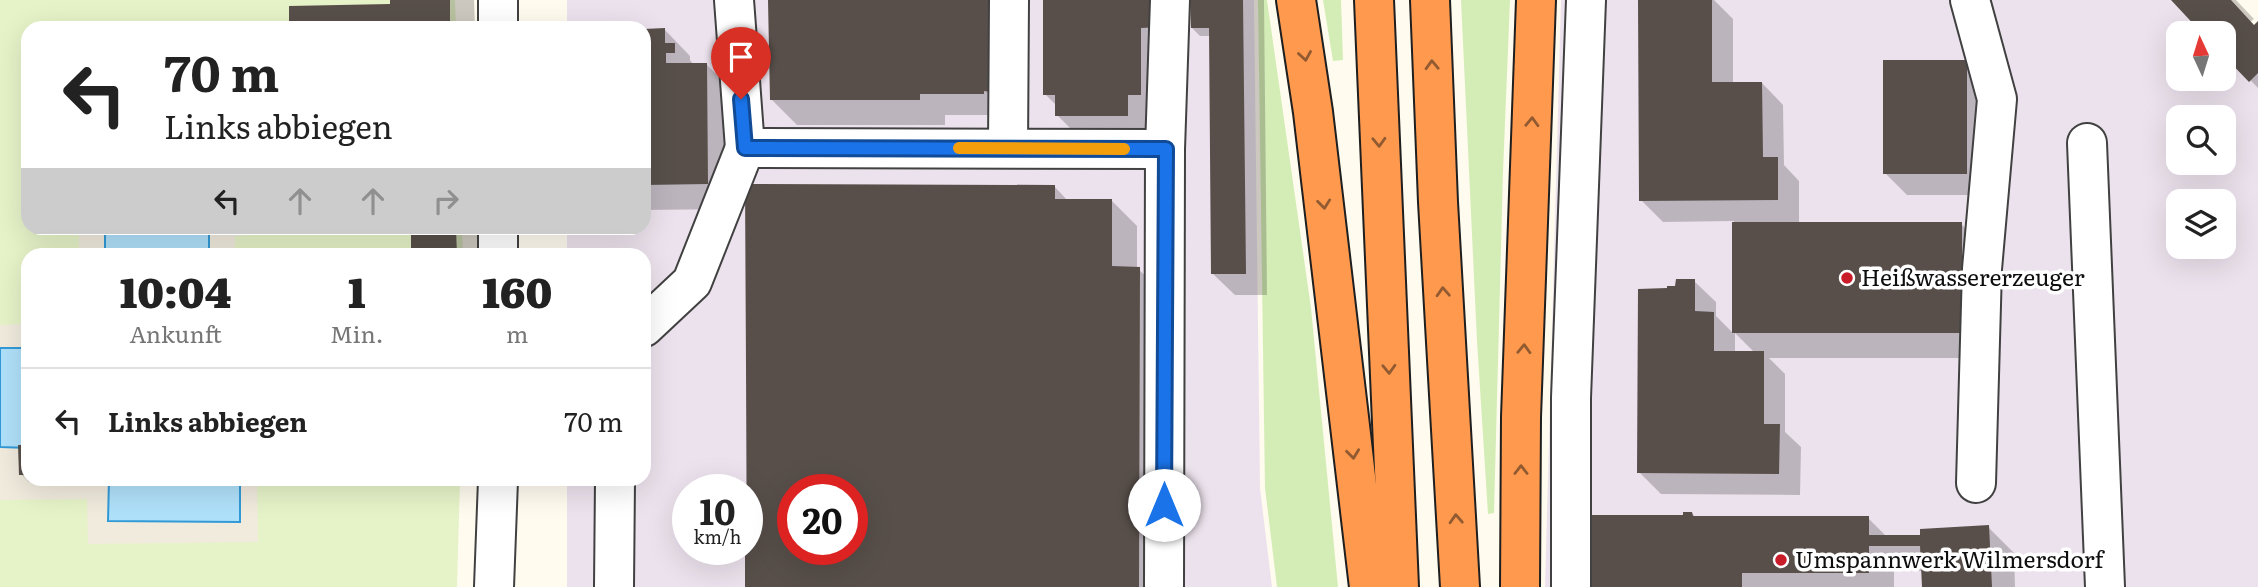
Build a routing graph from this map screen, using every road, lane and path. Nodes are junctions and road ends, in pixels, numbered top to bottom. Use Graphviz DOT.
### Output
graph roads {
  1 [pos="498,0"];
  2 [pos="734,0"];
  3 [pos="1009,0"];
  4 [pos="1170,0"];
  5 [pos="1296,0"];
  6 [pos="1374,0"];
  7 [pos="1430,0"];
  8 [pos="1536,0"];
  9 [pos="1586,0"];
  10 [pos="1970,0"];
  11 [pos="498,21"];
  12 [pos="2087,143"];
  13 [pos="745,148"];
  14 [pos="1008,148"];
  15 [pos="1166,149"];
  16 [pos="651,320"];
  17 [pos="1976,483"];
  18 [pos="498,486"];
  19 [pos="615,486"];
  20 [pos="495,587"];
  21 [pos="614,587"];
  22 [pos="1164,587"];
  23 [pos="1369,587"];
  24 [pos="1399,587"];
  25 [pos="1460,587"];
  26 [pos="1520,587"];
  27 [pos="1571,587"];
  28 [pos="2105,587"];
  1 -- 11 [label="lane"];
  2 -- 13 [label="lane"];
  3 -- 14 [label="lane"];
  4 -- 15 [label="lane"];
  5 -- 23 [label="highway, one-way"];
  6 -- 24 [label="highway, one-way"];
  25 -- 7 [label="highway, one-way"];
  26 -- 8 [label="highway, one-way"];
  9 -- 27 [label="lane"];
  10 -- 17 [label="lane"];
  12 -- 28 [label="lane"];
  13 -- 14 [label="lane"];
  13 -- 16 [label="lane"];
  14 -- 15 [label="lane"];
  15 -- 22 [label="lane"];
  18 -- 20 [label="lane"];
  19 -- 21 [label="lane"];
}
